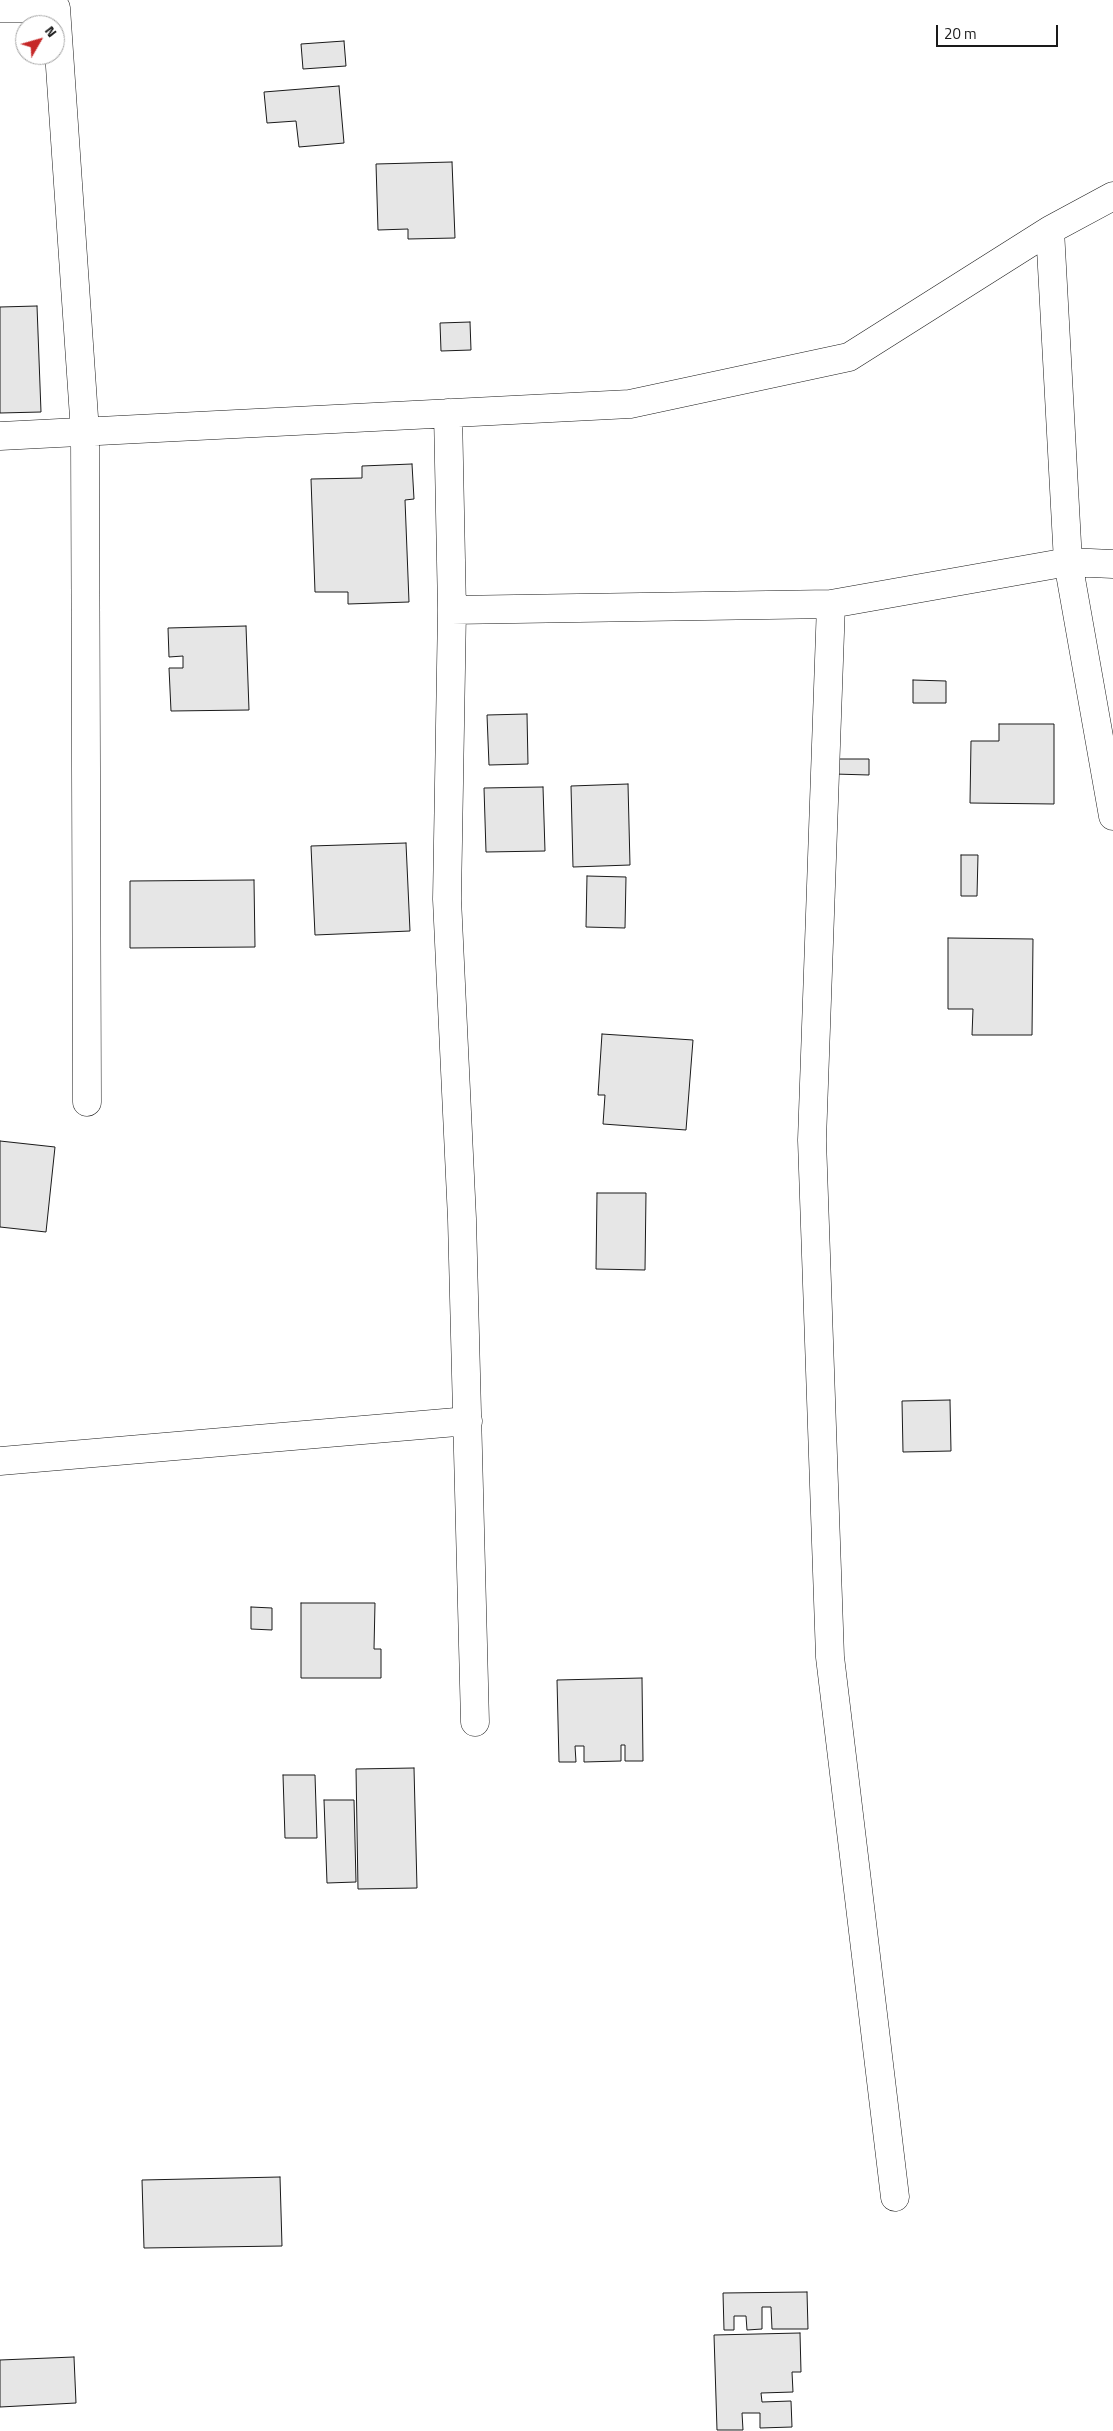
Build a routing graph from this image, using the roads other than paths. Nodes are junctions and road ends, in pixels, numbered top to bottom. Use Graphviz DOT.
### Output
graph roads {
  1 [pos="0,8"];
  2 [pos="1113,196"];
  3 [pos="1050,230"];
  4 [pos="448,413"];
  5 [pos="85,432"];
  6 [pos="0,436"];
  7 [pos="1068,562"];
  8 [pos="1113,564"];
  9 [pos="830,604"];
  10 [pos="452,610"];
  11 [pos="1113,816"];
  12 [pos="87,1102"];
  13 [pos="468,1421"];
  14 [pos="0,1461"];
  15 [pos="475,1722"];
  16 [pos="894,2197"];
  1 -- 5 [label="street"];
  2 -- 3 [label="street"];
  3 -- 4 [label="street"];
  3 -- 7 [label="street"];
  4 -- 5 [label="street"];
  4 -- 10 [label="street"];
  5 -- 6 [label="street"];
  5 -- 12 [label="street"];
  7 -- 8 [label="street"];
  7 -- 9 [label="street"];
  7 -- 11 [label="street"];
  9 -- 10 [label="street"];
  9 -- 16 [label="street"];
  10 -- 13 [label="street"];
  13 -- 14 [label="street"];
  13 -- 15 [label="street"];
}
